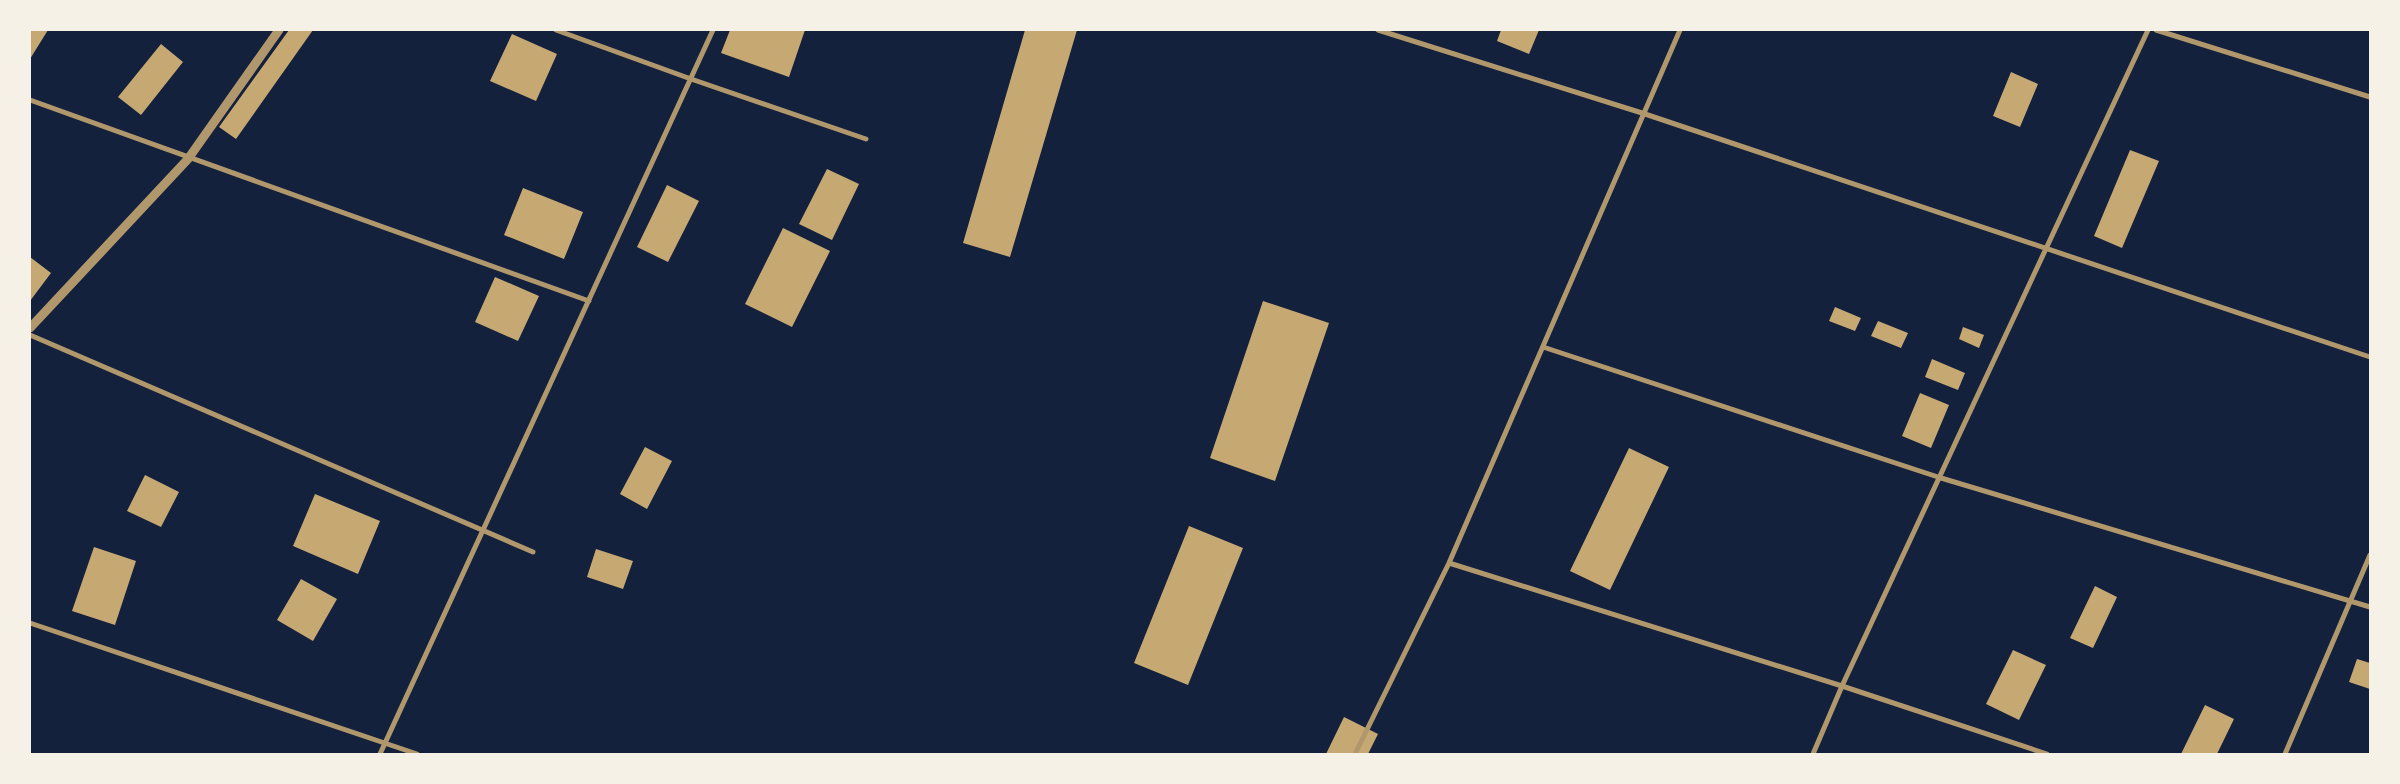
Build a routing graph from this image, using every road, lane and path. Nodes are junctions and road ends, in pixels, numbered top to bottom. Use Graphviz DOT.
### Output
graph roads {
  1 [pos="279,30"];
  2 [pos="556,30"];
  3 [pos="713,30"];
  4 [pos="1378,30"];
  5 [pos="1680,30"];
  6 [pos="2148,30"];
  7 [pos="2156,30"];
  8 [pos="691,80"];
  9 [pos="2370,97"];
  10 [pos="30,100"];
  11 [pos="1642,113"];
  12 [pos="866,139"];
  13 [pos="188,159"];
  14 [pos="2046,249"];
  15 [pos="590,301"];
  16 [pos="30,328"];
  17 [pos="30,335"];
  18 [pos="1543,347"];
  19 [pos="2370,357"];
  20 [pos="1941,478"];
  21 [pos="482,531"];
  22 [pos="533,552"];
  23 [pos="2370,555"];
  24 [pos="1448,563"];
  25 [pos="2351,601"];
  26 [pos="2370,608"];
  27 [pos="30,623"];
  28 [pos="1842,686"];
  29 [pos="385,744"];
  30 [pos="380,754"];
  31 [pos="417,754"];
  32 [pos="1356,754"];
  33 [pos="1813,754"];
  34 [pos="2047,754"];
  35 [pos="2286,754"];
  1 -- 13 [label="street"];
  2 -- 8 [label="street"];
  3 -- 8 [label="street"];
  4 -- 11 [label="street"];
  5 -- 11 [label="street"];
  6 -- 14 [label="street"];
  7 -- 9 [label="street"];
  8 -- 12 [label="street"];
  8 -- 15 [label="street"];
  10 -- 13 [label="street"];
  11 -- 14 [label="street"];
  11 -- 18 [label="street"];
  13 -- 15 [label="street"];
  13 -- 16 [label="street"];
  14 -- 19 [label="street"];
  14 -- 20 [label="street"];
  15 -- 21 [label="street"];
  17 -- 21 [label="street"];
  18 -- 20 [label="street"];
  18 -- 24 [label="street"];
  20 -- 25 [label="street"];
  20 -- 28 [label="street"];
  21 -- 22 [label="street"];
  21 -- 29 [label="street"];
  23 -- 25 [label="street"];
  24 -- 28 [label="street"];
  24 -- 32 [label="street"];
  25 -- 26 [label="street"];
  25 -- 35 [label="street"];
  27 -- 29 [label="street"];
  28 -- 33 [label="street"];
  28 -- 34 [label="street"];
  29 -- 30 [label="street"];
  29 -- 31 [label="street"];
}
